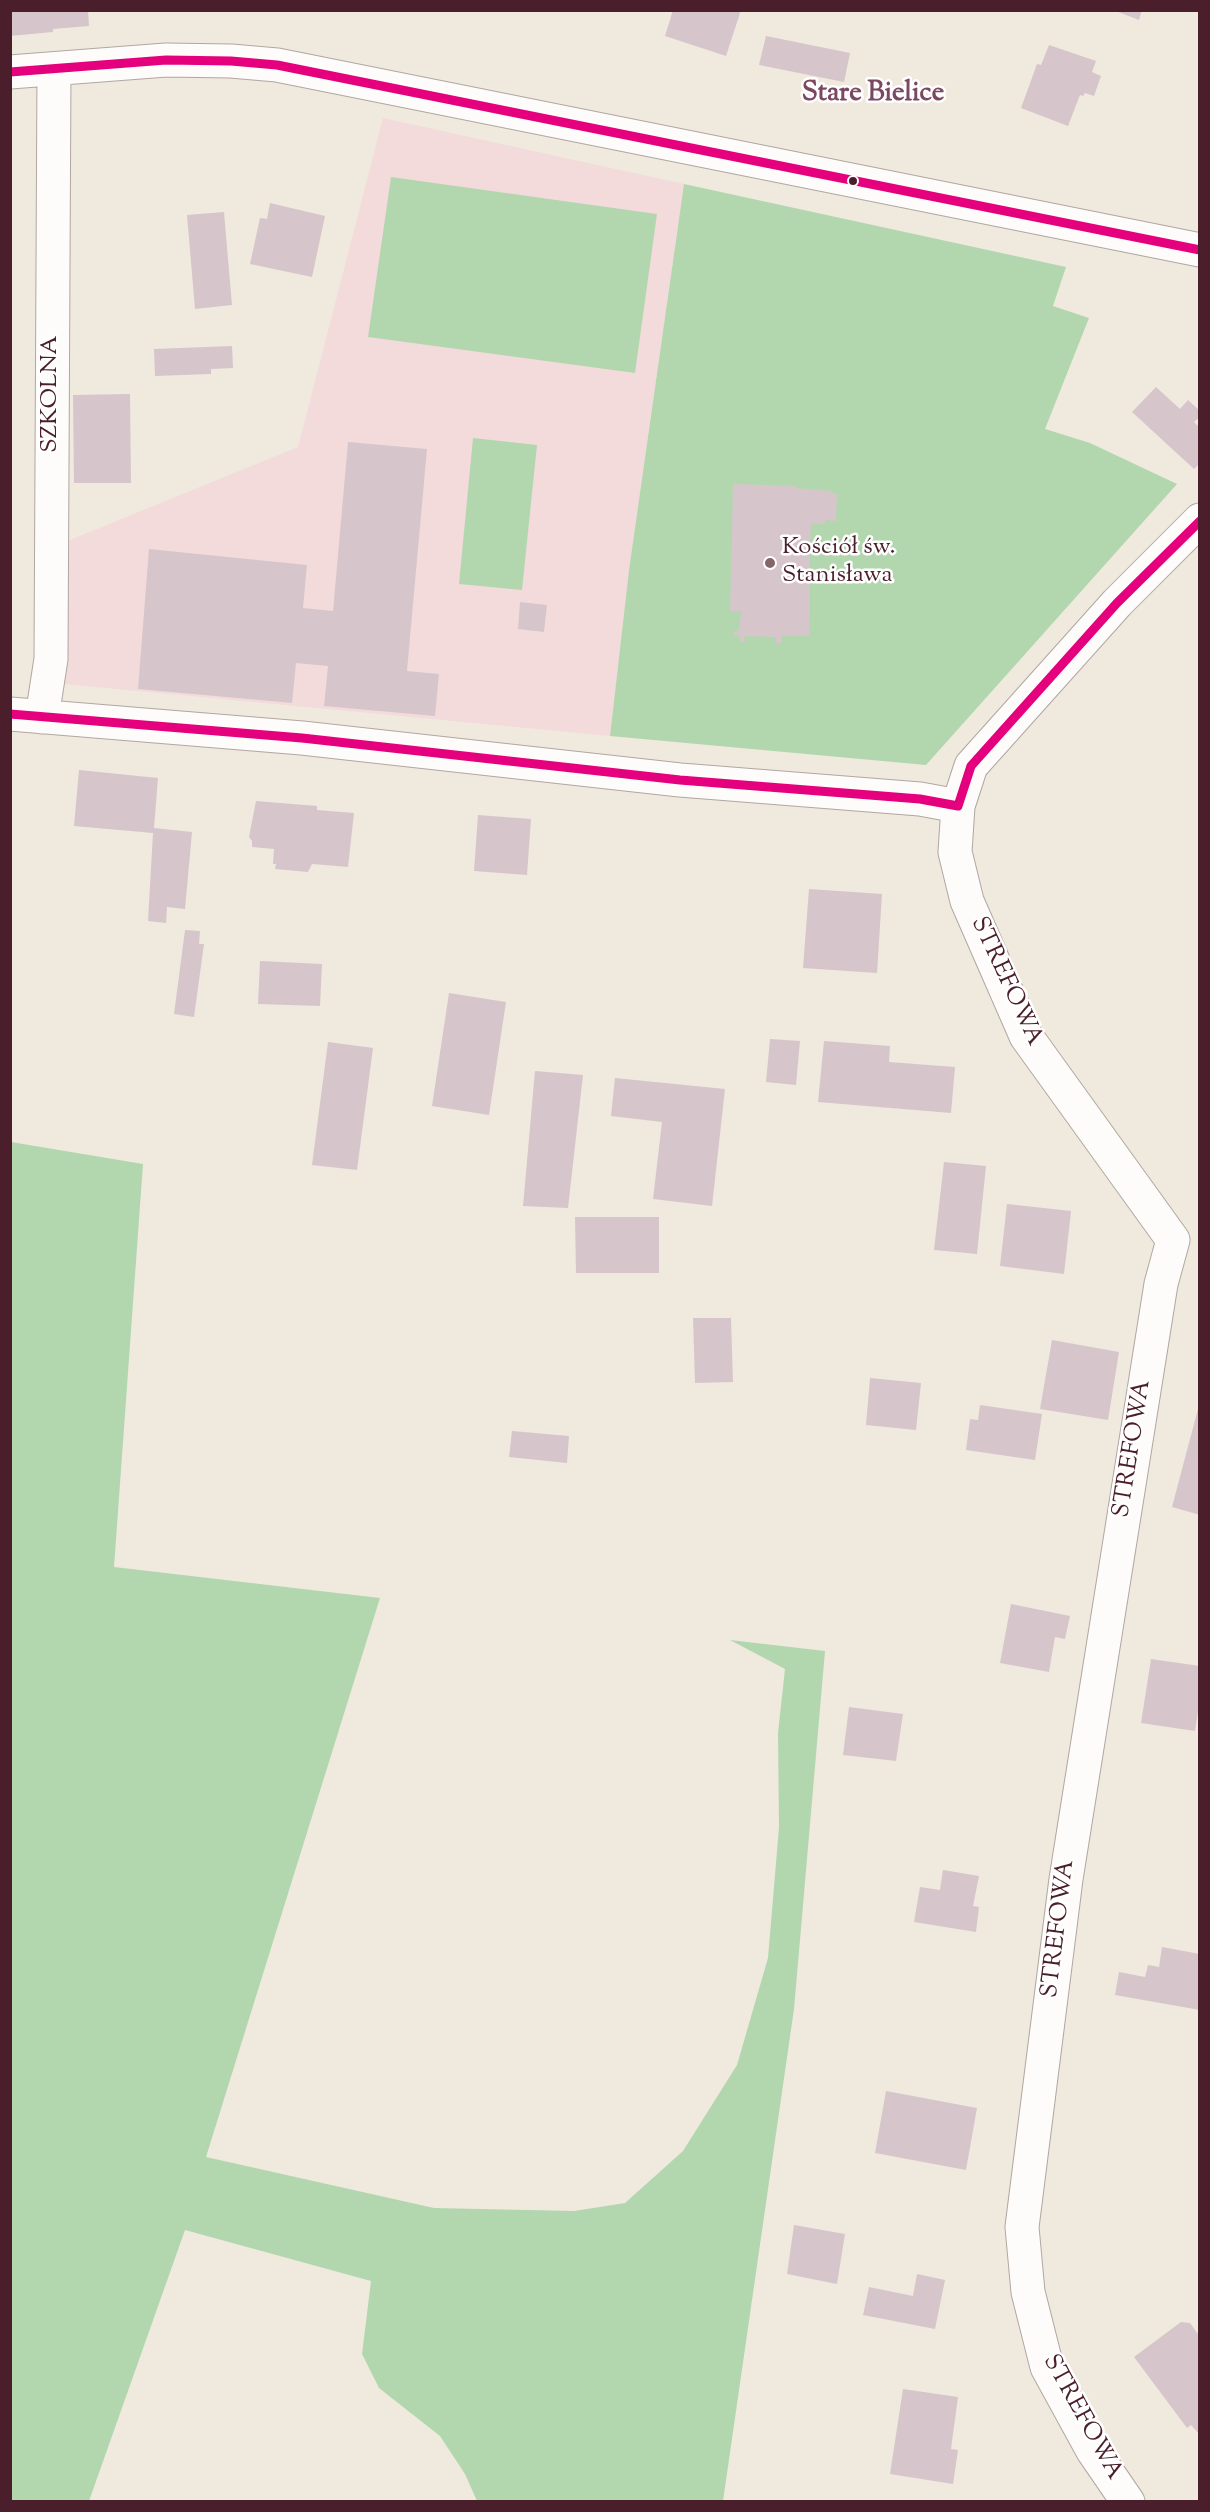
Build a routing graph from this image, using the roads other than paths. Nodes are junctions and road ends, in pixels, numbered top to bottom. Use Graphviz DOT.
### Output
graph roads {
  1 [pos="54,70"];
  2 [pos="10,72"];
  3 [pos="1200,250"];
  4 [pos="1200,520"];
  5 [pos="10,714"];
  6 [pos="42,717"];
  7 [pos="958,806"];
  8 [pos="1186,1242"];
  9 [pos="1128,2502"];
  1 -- 2 [label="street"];
  1 -- 3 [label="street"];
  1 -- 6 [label="street, SZKOLNA"];
  4 -- 7 [label="street, STREFOWA"];
  5 -- 6 [label="street"];
  6 -- 7 [label="street"];
  7 -- 8 [label="street, STREFOWA"];
  8 -- 9 [label="street, STREFOWA"];
}
